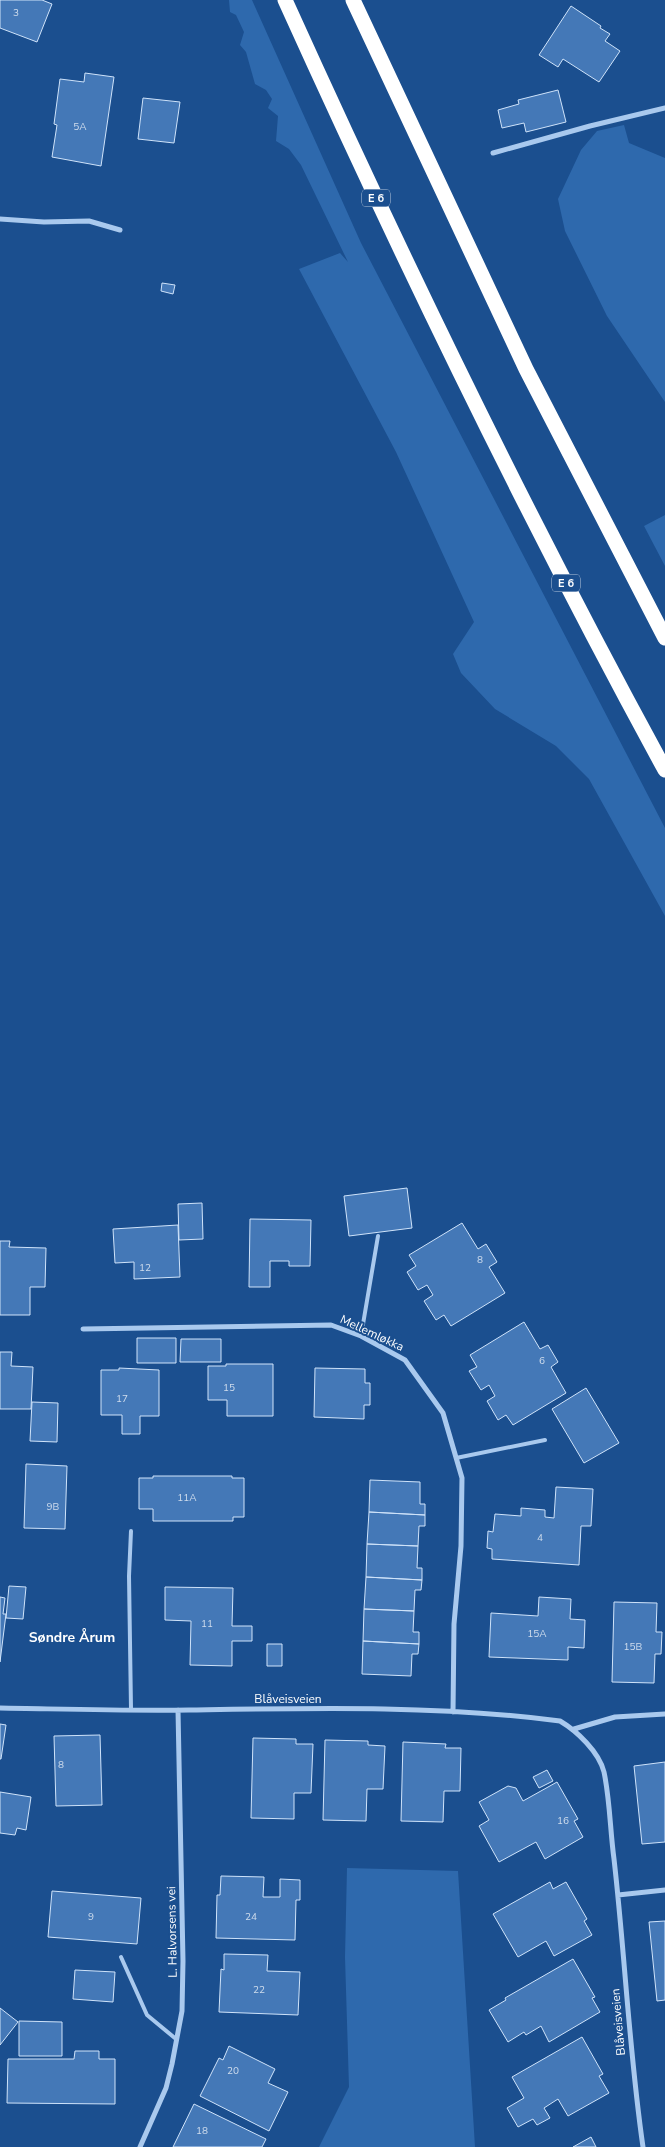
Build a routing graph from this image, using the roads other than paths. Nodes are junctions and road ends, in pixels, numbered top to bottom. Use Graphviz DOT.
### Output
graph roads {
  1 [pos="285,0"];
  2 [pos="353,0"];
  3 [pos="665,108"];
  4 [pos="494,153"];
  5 [pos="0,219"];
  6 [pos="120,230"];
  7 [pos="665,638"];
  8 [pos="665,770"];
  9 [pos="378,1236"];
  10 [pos="84,1329"];
  11 [pos="361,1336"];
  12 [pos="545,1440"];
  13 [pos="456,1458"];
  14 [pos="131,1531"];
  15 [pos="0,1708"];
  16 [pos="131,1710"];
  17 [pos="178,1710"];
  18 [pos="453,1712"];
  19 [pos="665,1714"];
  20 [pos="574,1729"];
  21 [pos="665,1890"];
  22 [pos="618,1895"];
  23 [pos="120,1957"];
  24 [pos="176,2039"];
  25 [pos="140,2147"];
  26 [pos="643,2147"];
  1 -- 8 [label="highway, E 6"];
  2 -- 7 [label="highway"];
  3 -- 4 [label="street"];
  5 -- 6 [label="street"];
  9 -- 11 [label="lane"];
  10 -- 11 [label="street, Mellemløkka"];
  11 -- 13 [label="street, Mellemløkka"];
  12 -- 13 [label="lane"];
  13 -- 18 [label="street, Mellemløkka"];
  14 -- 16 [label="lane"];
  15 -- 16 [label="street, Blåveisveien"];
  16 -- 17 [label="street, Blåveisveien"];
  17 -- 18 [label="street, Blåveisveien"];
  17 -- 24 [label="street, L. Halvorsens vei"];
  18 -- 20 [label="street, Blåveisveien"];
  19 -- 20 [label="street"];
  20 -- 22 [label="street, Blåveisveien"];
  21 -- 22 [label="street"];
  22 -- 26 [label="street, Blåveisveien"];
  23 -- 24 [label="lane"];
  24 -- 25 [label="street, L. Halvorsens vei"];
}
